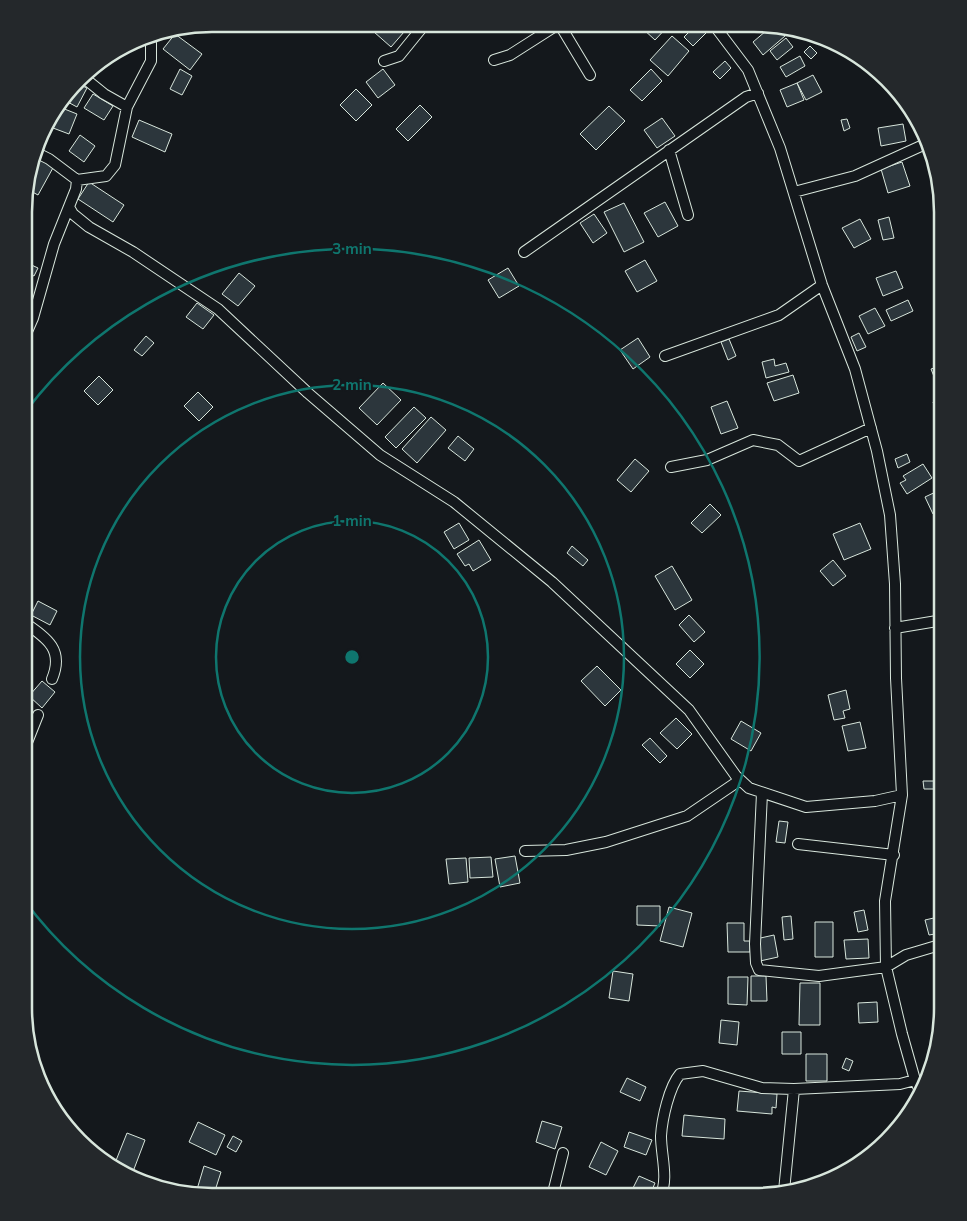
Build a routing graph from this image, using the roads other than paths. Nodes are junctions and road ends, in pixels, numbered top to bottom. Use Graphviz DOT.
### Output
graph roads {
  1 [pos="419,32"];
  2 [pos="547,32"];
  3 [pos="562,32"];
  4 [pos="719,32"];
  5 [pos="151,43"];
  6 [pos="494,60"];
  7 [pos="384,61"];
  8 [pos="590,75"];
  9 [pos="89,82"];
  10 [pos="758,93"];
  11 [pos="127,107"];
  12 [pos="922,146"];
  13 [pos="668,150"];
  14 [pos="42,155"];
  15 [pos="77,180"];
  16 [pos="794,192"];
  17 [pos="69,207"];
  18 [pos="688,215"];
  19 [pos="524,252"];
  20 [pos="822,284"];
  21 [pos="32,308"];
  22 [pos="665,356"];
  23 [pos="871,428"];
  24 [pos="670,467"];
  25 [pos="934,622"];
  26 [pos="895,628"];
  27 [pos="32,629"];
  28 [pos="52,680"];
  29 [pos="38,715"];
  30 [pos="32,730"];
  31 [pos="740,780"];
  32 [pos="762,793"];
  33 [pos="902,795"];
  34 [pos="798,844"];
  35 [pos="524,850"];
  36 [pos="894,854"];
  37 [pos="934,947"];
  38 [pos="886,967"];
  39 [pos="915,1080"];
  40 [pos="917,1085"];
  41 [pos="794,1089"];
  42 [pos="563,1154"];
  43 [pos="785,1186"];
  44 [pos="554,1188"];
  45 [pos="665,1188"];
  1 -- 7 [label="street"];
  2 -- 6 [label="street"];
  3 -- 8 [label="street"];
  4 -- 10 [label="street"];
  5 -- 11 [label="street"];
  9 -- 11 [label="street"];
  10 -- 13 [label="street"];
  10 -- 16 [label="street"];
  11 -- 15 [label="street"];
  12 -- 16 [label="street"];
  13 -- 18 [label="street"];
  13 -- 19 [label="street"];
  14 -- 15 [label="street"];
  15 -- 17 [label="street"];
  16 -- 20 [label="street"];
  17 -- 21 [label="street"];
  17 -- 31 [label="street"];
  20 -- 22 [label="street"];
  20 -- 23 [label="street"];
  23 -- 24 [label="street"];
  23 -- 26 [label="street"];
  25 -- 26 [label="street"];
  26 -- 33 [label="street"];
  27 -- 28 [label="street"];
  29 -- 30 [label="street"];
  31 -- 32 [label="street"];
  31 -- 35 [label="street"];
  32 -- 33 [label="street"];
  32 -- 38 [label="street"];
  33 -- 36 [label="street"];
  34 -- 36 [label="street"];
  36 -- 38 [label="street"];
  37 -- 38 [label="street"];
  38 -- 39 [label="street"];
  39 -- 40 [label="street"];
  39 -- 41 [label="street"];
  41 -- 43 [label="street"];
  41 -- 45 [label="street"];
  42 -- 44 [label="street"];
}
